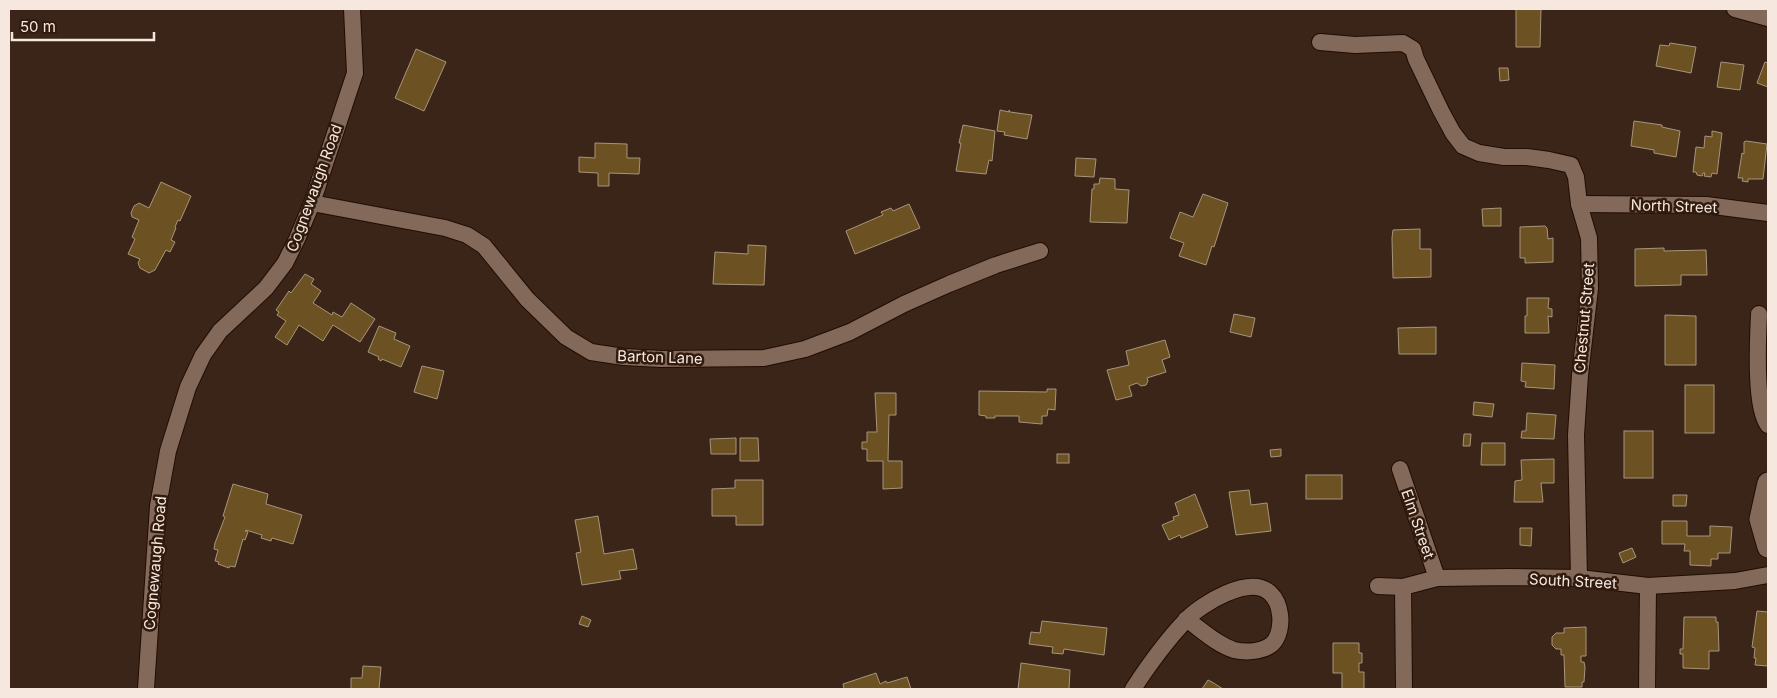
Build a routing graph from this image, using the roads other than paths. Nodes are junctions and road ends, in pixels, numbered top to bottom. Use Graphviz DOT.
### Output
graph roads {
  1 [pos="352,9"];
  2 [pos="1735,9"];
  3 [pos="1768,18"];
  4 [pos="1320,42"];
  5 [pos="312,203"];
  6 [pos="1579,204"];
  7 [pos="1768,213"];
  8 [pos="1040,251"];
  9 [pos="1758,314"];
  10 [pos="1768,425"];
  11 [pos="1400,469"];
  12 [pos="1768,483"];
  13 [pos="1768,547"];
  14 [pos="1768,575"];
  15 [pos="1437,578"];
  16 [pos="1579,578"];
  17 [pos="1378,586"];
  18 [pos="1648,586"];
  19 [pos="1403,587"];
  20 [pos="1186,619"];
  21 [pos="146,689"];
  22 [pos="1133,689"];
  23 [pos="1404,689"];
  24 [pos="1646,689"];
  1 -- 5 [label="street, Cognewaugh Road"];
  2 -- 3 [label="street"];
  4 -- 6 [label="street, Chestnut Street"];
  5 -- 8 [label="street, Barton Lane"];
  5 -- 21 [label="street, Cognewaugh Road"];
  6 -- 7 [label="street, North Street"];
  6 -- 16 [label="street, Chestnut Street"];
  9 -- 10 [label="street"];
  11 -- 15 [label="street, Elm Street"];
  12 -- 13 [label="street"];
  14 -- 18 [label="street, South Street"];
  15 -- 16 [label="street, South Street"];
  15 -- 19 [label="street, South Street"];
  16 -- 18 [label="street, South Street"];
  17 -- 19 [label="street, South Street"];
  18 -- 24 [label="street"];
  19 -- 23 [label="street"];
  20 -- 20 [label="street"];
  20 -- 22 [label="street"];
}
